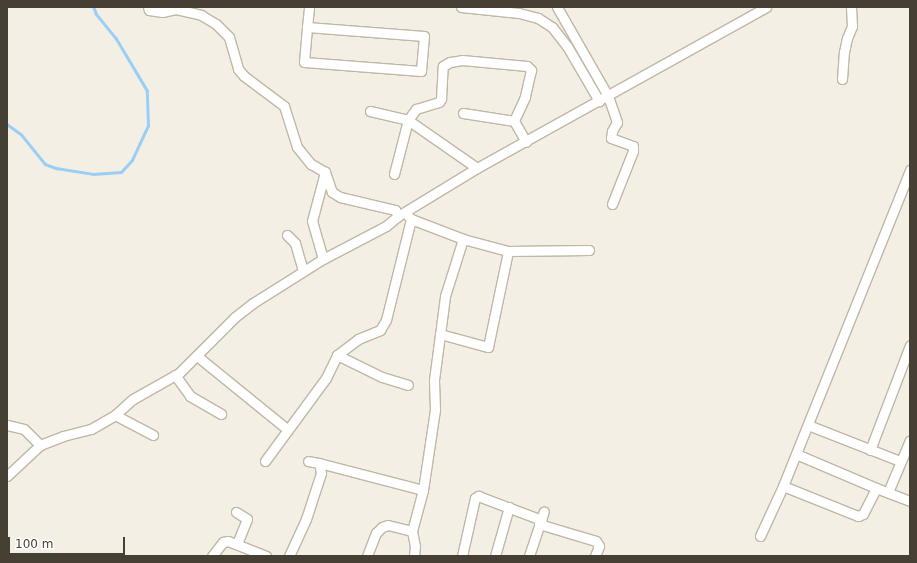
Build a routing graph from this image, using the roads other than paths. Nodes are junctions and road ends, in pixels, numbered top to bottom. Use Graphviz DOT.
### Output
graph roads {
  1 [pos="148,7"];
  2 [pos="309,7"];
  3 [pos="461,7"];
  4 [pos="557,7"];
  5 [pos="766,7"];
  6 [pos="850,7"];
  7 [pos="307,27"];
  8 [pos="842,79"];
  9 [pos="608,96"];
  10 [pos="600,101"];
  11 [pos="370,111"];
  12 [pos="463,113"];
  13 [pos="408,120"];
  14 [pos="514,121"];
  15 [pos="526,142"];
  16 [pos="477,168"];
  17 [pos="910,170"];
  18 [pos="325,172"];
  19 [pos="394,174"];
  20 [pos="612,204"];
  21 [pos="405,216"];
  22 [pos="287,235"];
  23 [pos="463,239"];
  24 [pos="589,250"];
  25 [pos="508,251"];
  26 [pos="323,259"];
  27 [pos="303,272"];
  28 [pos="440,334"];
  29 [pos="910,345"];
  30 [pos="336,355"];
  31 [pos="197,356"];
  32 [pos="175,375"];
  33 [pos="408,385"];
  34 [pos="221,414"];
  35 [pos="115,415"];
  36 [pos="7,425"];
  37 [pos="808,425"];
  38 [pos="288,430"];
  39 [pos="153,435"];
  40 [pos="910,442"];
  41 [pos="40,446"];
  42 [pos="870,450"];
  43 [pos="796,454"];
  44 [pos="264,461"];
  45 [pos="308,461"];
  46 [pos="900,461"];
  47 [pos="319,463"];
  48 [pos="7,476"];
  49 [pos="783,486"];
  50 [pos="876,488"];
  51 [pos="423,490"];
  52 [pos="888,492"];
  53 [pos="910,501"];
  54 [pos="509,507"];
  55 [pos="236,512"];
  56 [pos="542,518"];
  57 [pos="412,531"];
  58 [pos="760,536"];
  59 [pos="237,544"];
  60 [pos="248,553"];
  61 [pos="465,555"];
  62 [pos="212,556"];
  63 [pos="266,556"];
  64 [pos="289,556"];
  65 [pos="367,556"];
  66 [pos="414,556"];
  67 [pos="495,556"];
  68 [pos="530,556"];
  69 [pos="595,556"];
  1 -- 18 [label="street"];
  2 -- 7 [label="street"];
  3 -- 10 [label="street"];
  4 -- 9 [label="street"];
  5 -- 9 [label="street"];
  6 -- 8 [label="street"];
  7 -- 7 [label="street"];
  9 -- 10 [label="street"];
  9 -- 20 [label="street"];
  10 -- 15 [label="street"];
  11 -- 13 [label="street"];
  12 -- 14 [label="street"];
  13 -- 14 [label="street"];
  13 -- 16 [label="street"];
  13 -- 19 [label="street"];
  14 -- 15 [label="street"];
  15 -- 16 [label="street"];
  16 -- 21 [label="street"];
  17 -- 37 [label="street"];
  18 -- 21 [label="street"];
  18 -- 26 [label="street"];
  21 -- 23 [label="street"];
  21 -- 26 [label="street"];
  21 -- 30 [label="street"];
  22 -- 27 [label="street"];
  23 -- 25 [label="street"];
  23 -- 28 [label="street"];
  24 -- 25 [label="street"];
  25 -- 28 [label="street"];
  26 -- 27 [label="street"];
  27 -- 31 [label="street"];
  28 -- 51 [label="street"];
  29 -- 42 [label="street"];
  30 -- 33 [label="street"];
  30 -- 38 [label="street"];
  31 -- 32 [label="street"];
  31 -- 38 [label="street"];
  32 -- 34 [label="street"];
  32 -- 35 [label="street"];
  35 -- 39 [label="street"];
  35 -- 41 [label="street"];
  36 -- 41 [label="street"];
  37 -- 42 [label="street"];
  37 -- 43 [label="street"];
  38 -- 44 [label="street"];
  40 -- 46 [label="street"];
  41 -- 48 [label="street"];
  42 -- 46 [label="street"];
  43 -- 49 [label="street"];
  43 -- 50 [label="street"];
  45 -- 47 [label="street"];
  46 -- 52 [label="street"];
  47 -- 51 [label="street"];
  47 -- 64 [label="street"];
  49 -- 50 [label="street"];
  49 -- 58 [label="street"];
  50 -- 52 [label="street"];
  51 -- 57 [label="street"];
  52 -- 53 [label="street"];
  54 -- 56 [label="street"];
  54 -- 61 [label="street"];
  54 -- 67 [label="street"];
  55 -- 59 [label="street"];
  56 -- 68 [label="street"];
  56 -- 69 [label="street"];
  57 -- 65 [label="street"];
  57 -- 66 [label="street"];
  59 -- 60 [label="street"];
  59 -- 62 [label="street"];
  60 -- 63 [label="street"];
}
